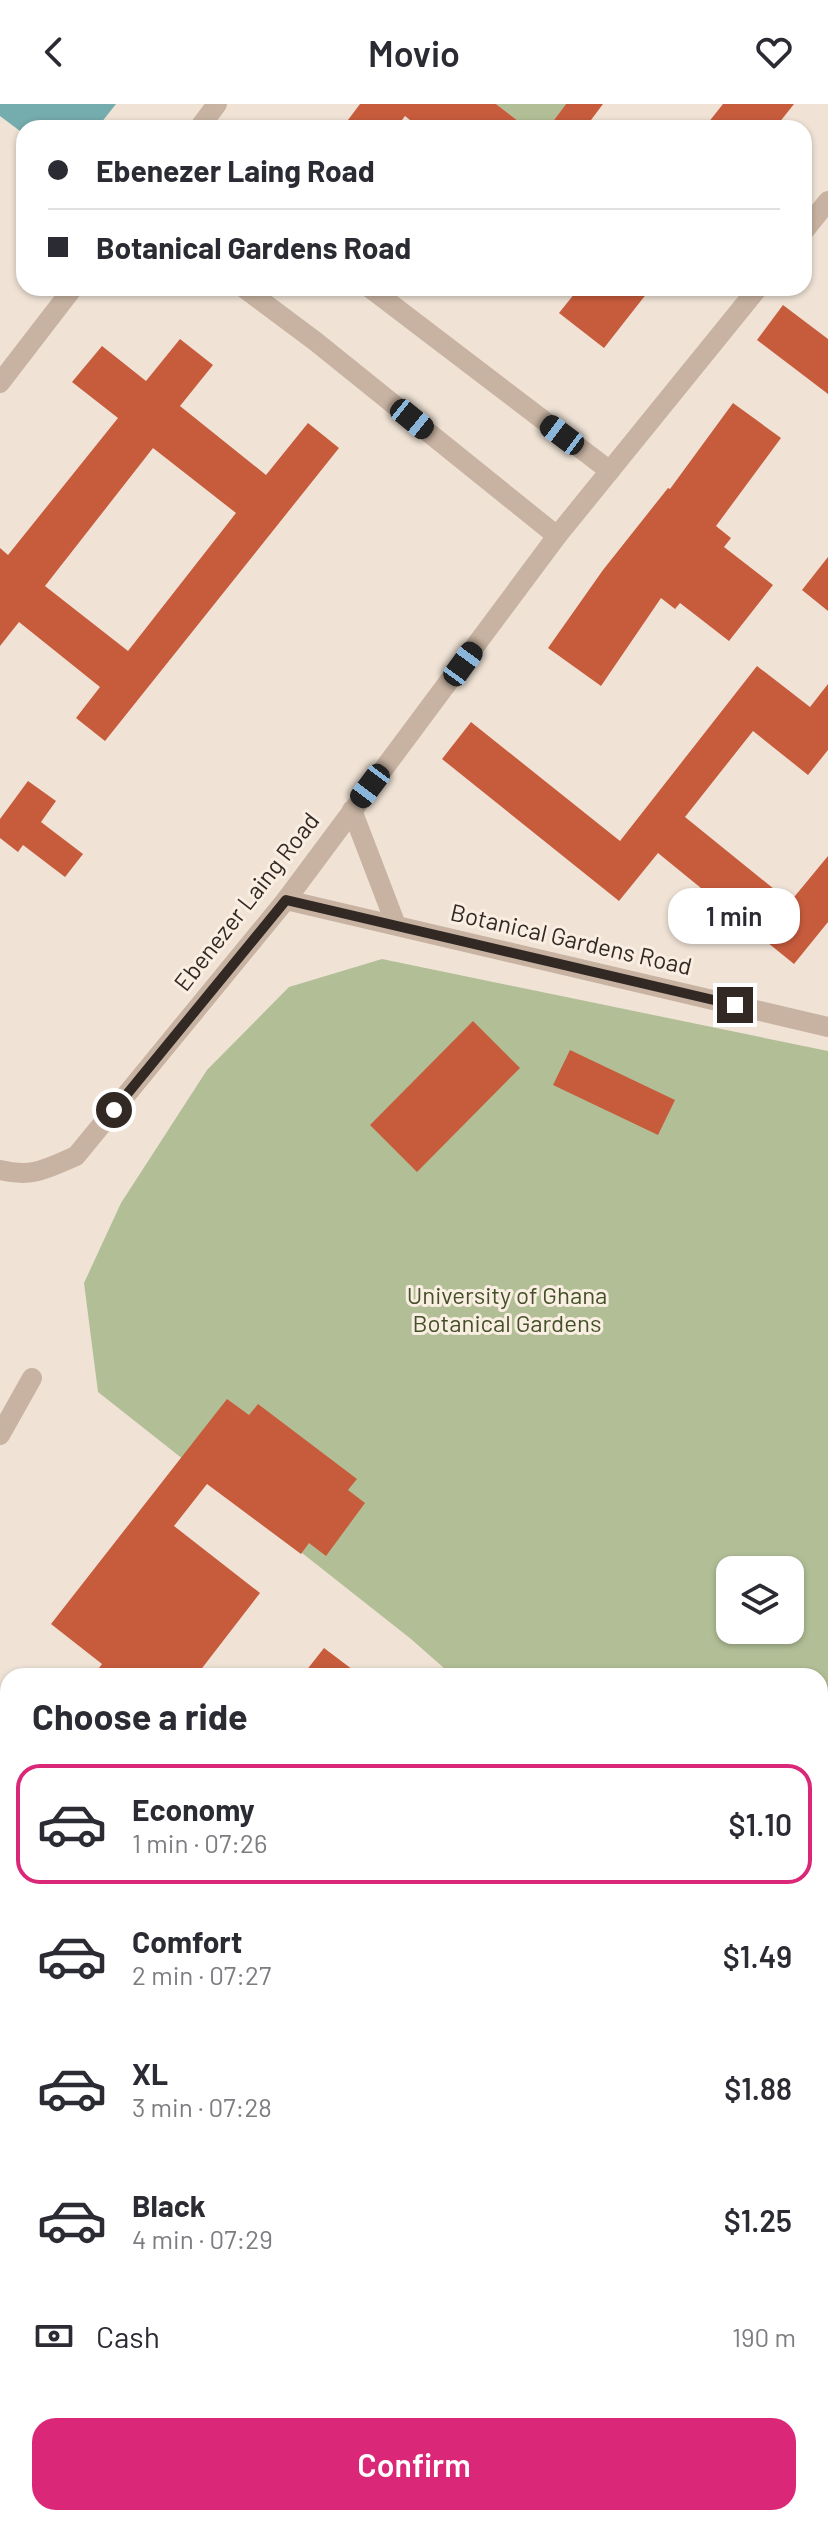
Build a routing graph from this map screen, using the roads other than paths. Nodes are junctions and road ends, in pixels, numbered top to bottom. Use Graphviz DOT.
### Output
graph roads {
  1 [pos="828,201"];
  2 [pos="812,221"];
  3 [pos="67,296"];
  4 [pos="255,296"];
  5 [pos="380,296"];
  6 [pos="752,296"];
  7 [pos="0,383"];
  8 [pos="610,471"];
  9 [pos="557,536"];
  10 [pos="352,810"];
  11 [pos="286,900"];
  12 [pos="396,925"];
  13 [pos="828,1027"];
  14 [pos="9,1172"];
  15 [pos="32,1378"];
  16 [pos="0,1435"];
  1 -- 2 [label="street"];
  3 -- 7 [label="street"];
  4 -- 9 [label="street"];
  5 -- 8 [label="street"];
  6 -- 8 [label="street, Ebenezer Laing Road"];
  8 -- 9 [label="street, Ebenezer Laing Road"];
  9 -- 10 [label="street, Ebenezer Laing Road"];
  10 -- 11 [label="street, Ebenezer Laing Road"];
  10 -- 12 [label="street"];
  11 -- 12 [label="street, Botanical Gardens Road"];
  11 -- 14 [label="street, Ebenezer Laing Road"];
  12 -- 13 [label="street, Botanical Gardens Road"];
  15 -- 16 [label="street"];
}
